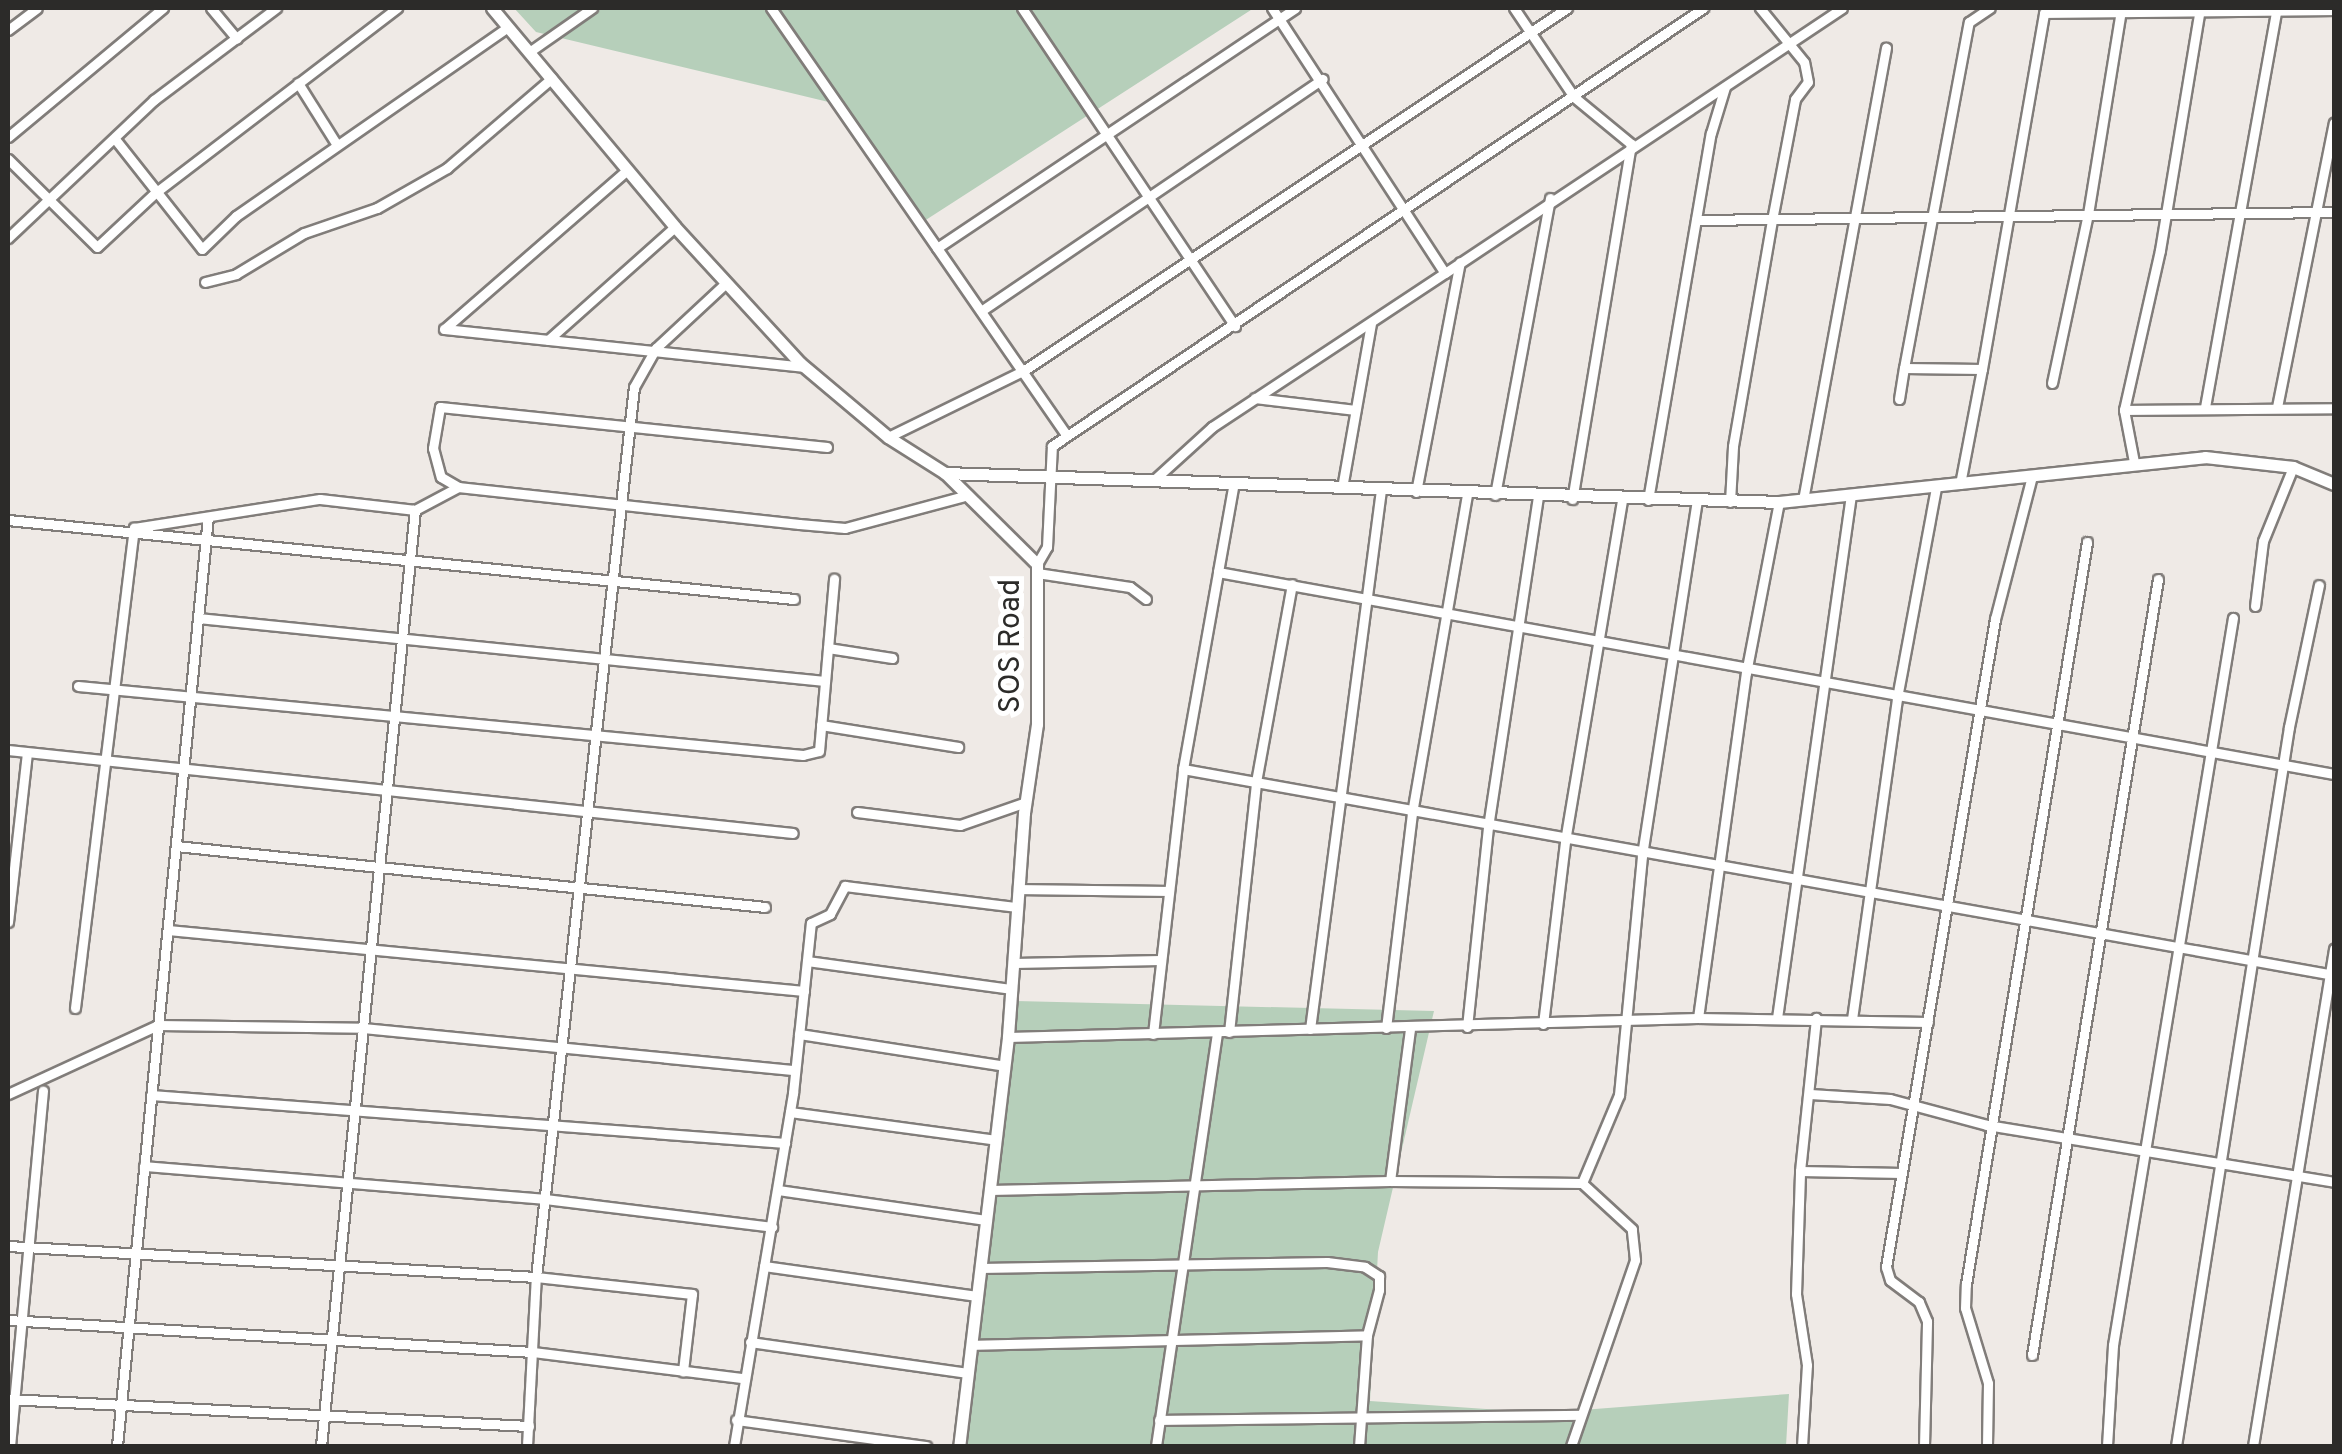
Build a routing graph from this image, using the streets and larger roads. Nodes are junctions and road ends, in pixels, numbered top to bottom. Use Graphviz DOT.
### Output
graph roads {
  1 [pos="37,8"];
  2 [pos="163,8"];
  3 [pos="211,8"];
  4 [pos="276,8"];
  5 [pos="396,8"];
  6 [pos="492,8"];
  7 [pos="592,8"];
  8 [pos="770,8"];
  9 [pos="1022,8"];
  10 [pos="1272,8"];
  11 [pos="1295,8"];
  12 [pos="1514,8"];
  13 [pos="1567,8"];
  14 [pos="1704,8"];
  15 [pos="1760,8"];
  16 [pos="1842,8"];
  17 [pos="1990,8"];
  18 [pos="2277,9"];
  19 [pos="2045,10"];
  20 [pos="2334,10"];
  21 [pos="2199,12"];
  22 [pos="2120,17"];
  23 [pos="1279,18"];
  24 [pos="508,27"];
  25 [pos="8,30"];
  26 [pos="1531,32"];
  27 [pos="237,39"];
  28 [pos="1786,44"];
  29 [pos="1886,48"];
  30 [pos="530,52"];
  31 [pos="552,78"];
  32 [pos="1322,79"];
  33 [pos="298,83"];
  34 [pos="1725,87"];
  35 [pos="1574,97"];
  36 [pos="2334,123"];
  37 [pos="1107,134"];
  38 [pos="8,137"];
  39 [pos="115,138"];
  40 [pos="1364,142"];
  41 [pos="1632,144"];
  42 [pos="338,145"];
  43 [pos="8,159"];
  44 [pos="626,171"];
  45 [pos="155,193"];
  46 [pos="1149,197"];
  47 [pos="1550,198"];
  48 [pos="50,202"];
  49 [pos="1408,210"];
  50 [pos="2320,212"];
  51 [pos="2334,212"];
  52 [pos="2088,214"];
  53 [pos="2166,214"];
  54 [pos="2239,214"];
  55 [pos="1854,218"];
  56 [pos="1929,218"];
  57 [pos="2008,218"];
  58 [pos="1696,220"];
  59 [pos="1772,220"];
  60 [pos="675,228"];
  61 [pos="8,238"];
  62 [pos="938,248"];
  63 [pos="1192,261"];
  64 [pos="1460,262"];
  65 [pos="1445,273"];
  66 [pos="205,282"];
  67 [pos="726,284"];
  68 [pos="981,311"];
  69 [pos="1370,323"];
  70 [pos="1236,326"];
  71 [pos="548,340"];
  72 [pos="653,351"];
  73 [pos="806,368"];
  74 [pos="1904,368"];
  75 [pos="1982,369"];
  76 [pos="1023,371"];
  77 [pos="2052,383"];
  78 [pos="1255,398"];
  79 [pos="1899,399"];
  80 [pos="2205,407"];
  81 [pos="2278,407"];
  82 [pos="2334,408"];
  83 [pos="1355,410"];
  84 [pos="2124,410"];
  85 [pos="629,428"];
  86 [pos="1067,436"];
  87 [pos="888,437"];
  88 [pos="827,446"];
  89 [pos="2134,462"];
  90 [pos="2293,466"];
  91 [pos="1049,472"];
  92 [pos="945,473"];
  93 [pos="2032,476"];
  94 [pos="1156,478"];
  95 [pos="1234,482"];
  96 [pos="1960,484"];
  97 [pos="2334,484"];
  98 [pos="458,487"];
  99 [pos="1342,488"];
  100 [pos="1936,488"];
  101 [pos="1381,490"];
  102 [pos="1416,492"];
  103 [pos="1467,494"];
  104 [pos="968,495"];
  105 [pos="1851,495"];
  106 [pos="1495,496"];
  107 [pos="1538,498"];
  108 [pos="1572,499"];
  109 [pos="1622,500"];
  110 [pos="1648,500"];
  111 [pos="1803,500"];
  112 [pos="1697,501"];
  113 [pos="1730,502"];
  114 [pos="1778,502"];
  115 [pos="620,505"];
  116 [pos="415,510"];
  117 [pos="208,516"];
  118 [pos="8,520"];
  119 [pos="134,528"];
  120 [pos="206,538"];
  121 [pos="2087,542"];
  122 [pos="410,560"];
  123 [pos="1037,568"];
  124 [pos="1218,572"];
  125 [pos="834,579"];
  126 [pos="2158,580"];
  127 [pos="612,581"];
  128 [pos="1292,584"];
  129 [pos="2319,584"];
  130 [pos="1365,598"];
  131 [pos="794,599"];
  132 [pos="1146,599"];
  133 [pos="2255,606"];
  134 [pos="1447,612"];
  135 [pos="198,618"];
  136 [pos="2233,618"];
  137 [pos="1521,628"];
  138 [pos="402,638"];
  139 [pos="1597,643"];
  140 [pos="828,648"];
  141 [pos="1672,656"];
  142 [pos="892,658"];
  143 [pos="604,659"];
  144 [pos="1746,673"];
  145 [pos="825,681"];
  146 [pos="78,686"];
  147 [pos="1826,686"];
  148 [pos="114,689"];
  149 [pos="190,696"];
  150 [pos="1897,698"];
  151 [pos="1978,712"];
  152 [pos="394,715"];
  153 [pos="2054,723"];
  154 [pos="821,726"];
  155 [pos="596,734"];
  156 [pos="2130,737"];
  157 [pos="958,747"];
  158 [pos="8,750"];
  159 [pos="2208,750"];
  160 [pos="27,753"];
  161 [pos="106,764"];
  162 [pos="2286,766"];
  163 [pos="1183,769"];
  164 [pos="183,773"];
  165 [pos="2334,774"];
  166 [pos="1256,782"];
  167 [pos="387,790"];
  168 [pos="1336,797"];
  169 [pos="1026,802"];
  170 [pos="587,812"];
  171 [pos="856,812"];
  172 [pos="1412,813"];
  173 [pos="1488,827"];
  174 [pos="793,833"];
  175 [pos="1565,841"];
  176 [pos="176,846"];
  177 [pos="1642,855"];
  178 [pos="1718,868"];
  179 [pos="1793,882"];
  180 [pos="1019,889"];
  181 [pos="1166,891"];
  182 [pos="1870,895"];
  183 [pos="764,907"];
  184 [pos="1018,908"];
  185 [pos="1946,908"];
  186 [pos="2022,921"];
  187 [pos="8,922"];
  188 [pos="168,930"];
  189 [pos="2102,935"];
  190 [pos="2174,947"];
  191 [pos="371,948"];
  192 [pos="2334,949"];
  193 [pos="1160,960"];
  194 [pos="807,961"];
  195 [pos="2253,961"];
  196 [pos="1014,963"];
  197 [pos="570,966"];
  198 [pos="2332,974"];
  199 [pos="1012,989"];
  200 [pos="804,991"];
  201 [pos="76,1008"];
  202 [pos="1698,1018"];
  203 [pos="1778,1018"];
  204 [pos="1816,1018"];
  205 [pos="1626,1020"];
  206 [pos="1852,1020"];
  207 [pos="1928,1022"];
  208 [pos="1542,1024"];
  209 [pos="158,1026"];
  210 [pos="1467,1027"];
  211 [pos="363,1028"];
  212 [pos="1386,1028"];
  213 [pos="1310,1029"];
  214 [pos="1410,1030"];
  215 [pos="1217,1032"];
  216 [pos="1229,1032"];
  217 [pos="799,1034"];
  218 [pos="1152,1034"];
  219 [pos="1008,1038"];
  220 [pos="562,1045"];
  221 [pos="1005,1066"];
  222 [pos="795,1070"];
  223 [pos="43,1091"];
  224 [pos="8,1094"];
  225 [pos="1810,1094"];
  226 [pos="151,1095"];
  227 [pos="1913,1106"];
  228 [pos="355,1111"];
  229 [pos="790,1112"];
  230 [pos="553,1124"];
  231 [pos="1987,1125"];
  232 [pos="2064,1138"];
  233 [pos="996,1140"];
  234 [pos="785,1144"];
  235 [pos="2142,1150"];
  236 [pos="2218,1162"];
  237 [pos="144,1166"];
  238 [pos="1800,1171"];
  239 [pos="1902,1172"];
  240 [pos="2299,1176"];
  241 [pos="1390,1180"];
  242 [pos="2334,1182"];
  243 [pos="348,1184"];
  244 [pos="1582,1184"];
  245 [pos="1192,1188"];
  246 [pos="778,1190"];
  247 [pos="990,1190"];
  248 [pos="545,1199"];
  249 [pos="986,1220"];
  250 [pos="772,1226"];
  251 [pos="8,1246"];
  252 [pos="28,1247"];
  253 [pos="136,1250"];
  254 [pos="1181,1263"];
  255 [pos="339,1264"];
  256 [pos="764,1266"];
  257 [pos="980,1268"];
  258 [pos="536,1277"];
  259 [pos="977,1296"];
  260 [pos="8,1320"];
  261 [pos="22,1321"];
  262 [pos="128,1328"];
  263 [pos="1367,1335"];
  264 [pos="332,1340"];
  265 [pos="1172,1340"];
  266 [pos="750,1342"];
  267 [pos="971,1345"];
  268 [pos="533,1352"];
  269 [pos="2032,1355"];
  270 [pos="683,1371"];
  271 [pos="968,1374"];
  272 [pos="743,1378"];
  273 [pos="11,1399"];
  274 [pos="121,1404"];
  275 [pos="1364,1414"];
  276 [pos="324,1415"];
  277 [pos="1580,1416"];
  278 [pos="736,1420"];
  279 [pos="1159,1420"];
  280 [pos="530,1426"];
  281 [pos="10,1446"];
  282 [pos="117,1446"];
  283 [pos="321,1446"];
  284 [pos="526,1446"];
  285 [pos="734,1446"];
  286 [pos="926,1446"];
  287 [pos="959,1446"];
  288 [pos="1156,1446"];
  289 [pos="1360,1446"];
  290 [pos="1571,1446"];
  291 [pos="1802,1446"];
  292 [pos="1924,1446"];
  293 [pos="1986,1446"];
  294 [pos="2107,1446"];
  295 [pos="2176,1446"];
  296 [pos="2253,1446"];
  1 -- 25 [label="street"];
  2 -- 38 [label="street"];
  3 -- 27 [label="street"];
  4 -- 27 [label="street"];
  5 -- 33 [label="street"];
  6 -- 24 [label="street, SOS Road"];
  7 -- 30 [label="street"];
  8 -- 62 [label="street"];
  9 -- 37 [label="street"];
  10 -- 23 [label="street"];
  11 -- 23 [label="street"];
  12 -- 26 [label="street"];
  13 -- 26 [label="street"];
  14 -- 35 [label="street"];
  15 -- 28 [label="street"];
  16 -- 28 [label="street"];
  17 -- 56 [label="street"];
  18 -- 20 [label="street"];
  18 -- 21 [label="street"];
  18 -- 54 [label="street"];
  19 -- 22 [label="street"];
  19 -- 57 [label="street"];
  21 -- 22 [label="street"];
  21 -- 53 [label="street"];
  22 -- 52 [label="street"];
  23 -- 32 [label="street"];
  23 -- 37 [label="street"];
  24 -- 30 [label="street, SOS Road"];
  24 -- 42 [label="street"];
  26 -- 35 [label="street"];
  26 -- 40 [label="street"];
  27 -- 39 [label="street"];
  28 -- 34 [label="street"];
  28 -- 59 [label="street"];
  29 -- 55 [label="street"];
  30 -- 31 [label="street, SOS Road"];
  31 -- 44 [label="street, SOS Road"];
  31 -- 66 [label="street"];
  32 -- 40 [label="street"];
  32 -- 46 [label="street"];
  33 -- 42 [label="street"];
  33 -- 45 [label="street"];
  34 -- 41 [label="street"];
  34 -- 58 [label="street"];
  35 -- 41 [label="street"];
  35 -- 49 [label="street"];
  36 -- 50 [label="street"];
  37 -- 46 [label="street"];
  37 -- 62 [label="street"];
  39 -- 45 [label="street"];
  39 -- 48 [label="street"];
  40 -- 49 [label="street"];
  40 -- 63 [label="street"];
  41 -- 47 [label="street"];
  41 -- 108 [label="street"];
  42 -- 45 [label="street"];
  43 -- 48 [label="street"];
  44 -- 60 [label="street, SOS Road"];
  44 -- 71 [label="street"];
  45 -- 48 [label="street"];
  46 -- 63 [label="street"];
  46 -- 68 [label="street"];
  47 -- 64 [label="street"];
  47 -- 106 [label="street"];
  48 -- 61 [label="street"];
  49 -- 65 [label="street"];
  49 -- 70 [label="street"];
  50 -- 51 [label="street"];
  50 -- 54 [label="street"];
  50 -- 81 [label="street"];
  52 -- 53 [label="street"];
  52 -- 57 [label="street"];
  52 -- 77 [label="street"];
  53 -- 54 [label="street"];
  53 -- 84 [label="street"];
  54 -- 80 [label="street"];
  55 -- 56 [label="street"];
  55 -- 59 [label="street"];
  55 -- 111 [label="street"];
  56 -- 57 [label="street"];
  56 -- 74 [label="street"];
  57 -- 75 [label="street"];
  58 -- 59 [label="street"];
  58 -- 110 [label="street"];
  59 -- 113 [label="street"];
  60 -- 67 [label="street, SOS Road"];
  60 -- 71 [label="street"];
  62 -- 68 [label="street"];
  63 -- 70 [label="street"];
  63 -- 76 [label="street"];
  64 -- 65 [label="street"];
  64 -- 102 [label="street"];
  65 -- 69 [label="street"];
  67 -- 72 [label="street"];
  67 -- 73 [label="street, SOS Road"];
  68 -- 76 [label="street"];
  69 -- 78 [label="street"];
  69 -- 83 [label="street"];
  70 -- 86 [label="street"];
  71 -- 72 [label="street"];
  72 -- 73 [label="street"];
  72 -- 85 [label="street"];
  73 -- 87 [label="street, SOS Road"];
  74 -- 75 [label="street"];
  74 -- 79 [label="street"];
  75 -- 96 [label="street"];
  76 -- 86 [label="street"];
  76 -- 87 [label="street"];
  78 -- 83 [label="street"];
  78 -- 94 [label="street"];
  80 -- 81 [label="street"];
  80 -- 84 [label="street"];
  81 -- 82 [label="street"];
  83 -- 99 [label="street"];
  84 -- 89 [label="street"];
  85 -- 88 [label="street"];
  85 -- 98 [label="street"];
  85 -- 115 [label="street"];
  86 -- 91 [label="street"];
  87 -- 92 [label="street, SOS Road"];
  89 -- 90 [label="street"];
  89 -- 93 [label="street"];
  90 -- 97 [label="street"];
  90 -- 133 [label="street"];
  91 -- 92 [label="street"];
  91 -- 94 [label="street"];
  91 -- 123 [label="street"];
  92 -- 104 [label="street, SOS Road"];
  93 -- 96 [label="street"];
  93 -- 151 [label="street"];
  94 -- 95 [label="street"];
  95 -- 99 [label="street"];
  95 -- 124 [label="street"];
  96 -- 100 [label="street"];
  98 -- 115 [label="street"];
  98 -- 116 [label="street"];
  99 -- 101 [label="street"];
  100 -- 105 [label="street"];
  100 -- 150 [label="street"];
  101 -- 102 [label="street"];
  101 -- 130 [label="street"];
  102 -- 103 [label="street"];
  103 -- 106 [label="street"];
  103 -- 134 [label="street"];
  104 -- 115 [label="street"];
  104 -- 123 [label="street, SOS Road"];
  105 -- 111 [label="street"];
  105 -- 147 [label="street"];
  106 -- 107 [label="street"];
  107 -- 108 [label="street"];
  107 -- 137 [label="street"];
  108 -- 109 [label="street"];
  109 -- 110 [label="street"];
  109 -- 139 [label="street"];
  110 -- 112 [label="street"];
  111 -- 114 [label="street"];
  112 -- 113 [label="street"];
  112 -- 141 [label="street"];
  113 -- 114 [label="street"];
  114 -- 144 [label="street"];
  115 -- 127 [label="street"];
  116 -- 117 [label="street"];
  116 -- 122 [label="street"];
  117 -- 119 [label="street"];
  117 -- 120 [label="street"];
  118 -- 119 [label="street"];
  119 -- 120 [label="street"];
  119 -- 148 [label="street"];
  120 -- 122 [label="street"];
  120 -- 135 [label="street"];
  121 -- 153 [label="street"];
  122 -- 127 [label="street"];
  122 -- 138 [label="street"];
  123 -- 132 [label="street"];
  123 -- 169 [label="street, SOS Road"];
  124 -- 128 [label="street"];
  124 -- 163 [label="street"];
  125 -- 140 [label="street"];
  126 -- 156 [label="street"];
  127 -- 131 [label="street"];
  127 -- 143 [label="street"];
  128 -- 130 [label="street"];
  128 -- 166 [label="street"];
  129 -- 162 [label="street"];
  130 -- 134 [label="street"];
  130 -- 168 [label="street"];
  134 -- 137 [label="street"];
  134 -- 172 [label="street"];
  135 -- 138 [label="street"];
  135 -- 149 [label="street"];
  136 -- 159 [label="street"];
  137 -- 139 [label="street"];
  137 -- 173 [label="street"];
  138 -- 143 [label="street"];
  138 -- 152 [label="street"];
  139 -- 141 [label="street"];
  139 -- 175 [label="street"];
  140 -- 142 [label="street"];
  140 -- 145 [label="street"];
  141 -- 144 [label="street"];
  141 -- 177 [label="street"];
  143 -- 145 [label="street"];
  143 -- 155 [label="street"];
  144 -- 147 [label="street"];
  144 -- 178 [label="street"];
  145 -- 154 [label="street"];
  146 -- 148 [label="street"];
  147 -- 150 [label="street"];
  147 -- 179 [label="street"];
  148 -- 149 [label="street"];
  148 -- 161 [label="street"];
  149 -- 152 [label="street"];
  149 -- 164 [label="street"];
  150 -- 151 [label="street"];
  150 -- 182 [label="street"];
  151 -- 153 [label="street"];
  151 -- 185 [label="street"];
  152 -- 155 [label="street"];
  152 -- 167 [label="street"];
  153 -- 156 [label="street"];
  153 -- 186 [label="street"];
  154 -- 155 [label="street"];
  154 -- 157 [label="street"];
  155 -- 170 [label="street"];
  156 -- 159 [label="street"];
  156 -- 189 [label="street"];
  158 -- 160 [label="street"];
  159 -- 162 [label="street"];
  159 -- 190 [label="street"];
  160 -- 161 [label="street"];
  160 -- 187 [label="street"];
  161 -- 164 [label="street"];
  161 -- 201 [label="street"];
  162 -- 165 [label="street"];
  162 -- 195 [label="street"];
  163 -- 166 [label="street"];
  163 -- 181 [label="street"];
  164 -- 167 [label="street"];
  164 -- 176 [label="street"];
  166 -- 168 [label="street"];
  166 -- 216 [label="street"];
  167 -- 170 [label="street"];
  167 -- 191 [label="street"];
  168 -- 172 [label="street"];
  168 -- 213 [label="street"];
  169 -- 171 [label="street"];
  169 -- 180 [label="street, SOS Road"];
  170 -- 174 [label="street"];
  170 -- 197 [label="street"];
  172 -- 173 [label="street"];
  172 -- 212 [label="street"];
  173 -- 175 [label="street"];
  173 -- 210 [label="street"];
  175 -- 177 [label="street"];
  175 -- 208 [label="street"];
  176 -- 183 [label="street"];
  176 -- 188 [label="street"];
  177 -- 178 [label="street"];
  177 -- 205 [label="street"];
  178 -- 179 [label="street"];
  178 -- 202 [label="street"];
  179 -- 182 [label="street"];
  179 -- 203 [label="street"];
  180 -- 181 [label="street"];
  180 -- 184 [label="street, SOS Road"];
  181 -- 193 [label="street"];
  182 -- 185 [label="street"];
  182 -- 206 [label="street"];
  184 -- 194 [label="street"];
  184 -- 196 [label="street, SOS Road"];
  185 -- 186 [label="street"];
  185 -- 207 [label="street"];
  186 -- 189 [label="street"];
  186 -- 231 [label="street"];
  188 -- 191 [label="street"];
  188 -- 209 [label="street"];
  189 -- 190 [label="street"];
  189 -- 232 [label="street"];
  190 -- 195 [label="street"];
  190 -- 235 [label="street"];
  191 -- 197 [label="street"];
  191 -- 211 [label="street"];
  192 -- 198 [label="street"];
  193 -- 196 [label="street"];
  193 -- 218 [label="street"];
  194 -- 199 [label="street"];
  194 -- 200 [label="street"];
  195 -- 198 [label="street"];
  195 -- 236 [label="street"];
  196 -- 199 [label="street, SOS Road"];
  197 -- 200 [label="street"];
  197 -- 220 [label="street"];
  198 -- 240 [label="street"];
  199 -- 219 [label="street, SOS Road"];
  200 -- 217 [label="street"];
  202 -- 203 [label="street"];
  202 -- 205 [label="street"];
  203 -- 204 [label="street"];
  204 -- 206 [label="street"];
  204 -- 225 [label="street"];
  205 -- 208 [label="street"];
  205 -- 244 [label="street"];
  206 -- 207 [label="street"];
  207 -- 227 [label="street"];
  208 -- 210 [label="street"];
  209 -- 211 [label="street"];
  209 -- 224 [label="street"];
  209 -- 226 [label="street"];
  210 -- 214 [label="street"];
  211 -- 220 [label="street"];
  211 -- 228 [label="street"];
  212 -- 213 [label="street"];
  212 -- 214 [label="street"];
  213 -- 216 [label="street"];
  214 -- 241 [label="street"];
  215 -- 216 [label="street"];
  215 -- 218 [label="street"];
  215 -- 245 [label="street"];
  217 -- 221 [label="street"];
  217 -- 222 [label="street"];
  218 -- 219 [label="street"];
  219 -- 221 [label="street, SOS Road"];
  220 -- 222 [label="street"];
  220 -- 230 [label="street"];
  221 -- 233 [label="street, SOS Road"];
  222 -- 229 [label="street"];
  223 -- 252 [label="street"];
  225 -- 227 [label="street"];
  225 -- 238 [label="street"];
  226 -- 228 [label="street"];
  226 -- 237 [label="street"];
  227 -- 231 [label="street"];
  227 -- 239 [label="street"];
  228 -- 230 [label="street"];
  228 -- 243 [label="street"];
  229 -- 233 [label="street"];
  229 -- 234 [label="street"];
  230 -- 234 [label="street"];
  230 -- 248 [label="street"];
  231 -- 232 [label="street"];
  231 -- 293 [label="street"];
  232 -- 235 [label="street"];
  232 -- 269 [label="street"];
  233 -- 247 [label="street, SOS Road"];
  234 -- 246 [label="street"];
  235 -- 236 [label="street"];
  235 -- 294 [label="street"];
  236 -- 240 [label="street"];
  236 -- 295 [label="street"];
  237 -- 243 [label="street"];
  237 -- 253 [label="street"];
  238 -- 239 [label="street"];
  238 -- 291 [label="street"];
  239 -- 292 [label="street"];
  240 -- 242 [label="street"];
  240 -- 296 [label="street"];
  241 -- 244 [label="street"];
  241 -- 245 [label="street"];
  243 -- 248 [label="street"];
  243 -- 255 [label="street"];
  244 -- 277 [label="street"];
  245 -- 247 [label="street"];
  245 -- 254 [label="street"];
  246 -- 249 [label="street"];
  246 -- 250 [label="street"];
  247 -- 249 [label="street, SOS Road"];
  248 -- 250 [label="street"];
  248 -- 258 [label="street"];
  249 -- 257 [label="street, SOS Road"];
  250 -- 256 [label="street"];
  251 -- 252 [label="street"];
  252 -- 253 [label="street"];
  252 -- 261 [label="street"];
  253 -- 255 [label="street"];
  253 -- 262 [label="street"];
  254 -- 257 [label="street"];
  254 -- 263 [label="street"];
  254 -- 265 [label="street"];
  255 -- 258 [label="street"];
  255 -- 264 [label="street"];
  256 -- 259 [label="street"];
  256 -- 266 [label="street"];
  257 -- 259 [label="street, SOS Road"];
  258 -- 268 [label="street"];
  258 -- 270 [label="street"];
  259 -- 267 [label="street, SOS Road"];
  260 -- 261 [label="street"];
  261 -- 262 [label="street"];
  261 -- 273 [label="street"];
  262 -- 264 [label="street"];
  262 -- 274 [label="street"];
  263 -- 265 [label="street"];
  263 -- 275 [label="street"];
  264 -- 268 [label="street"];
  264 -- 276 [label="street"];
  265 -- 267 [label="street"];
  265 -- 279 [label="street"];
  266 -- 271 [label="street"];
  266 -- 272 [label="street"];
  267 -- 271 [label="street, SOS Road"];
  268 -- 270 [label="street"];
  268 -- 280 [label="street"];
  270 -- 272 [label="street"];
  271 -- 287 [label="street, SOS Road"];
  272 -- 278 [label="street"];
  273 -- 274 [label="street"];
  273 -- 281 [label="street"];
  274 -- 276 [label="street"];
  274 -- 282 [label="street"];
  275 -- 277 [label="street"];
  275 -- 279 [label="street"];
  275 -- 289 [label="street"];
  276 -- 280 [label="street"];
  276 -- 283 [label="street"];
  277 -- 290 [label="street"];
  278 -- 285 [label="street"];
  278 -- 286 [label="street"];
  279 -- 288 [label="street"];
  280 -- 284 [label="street"];
}
